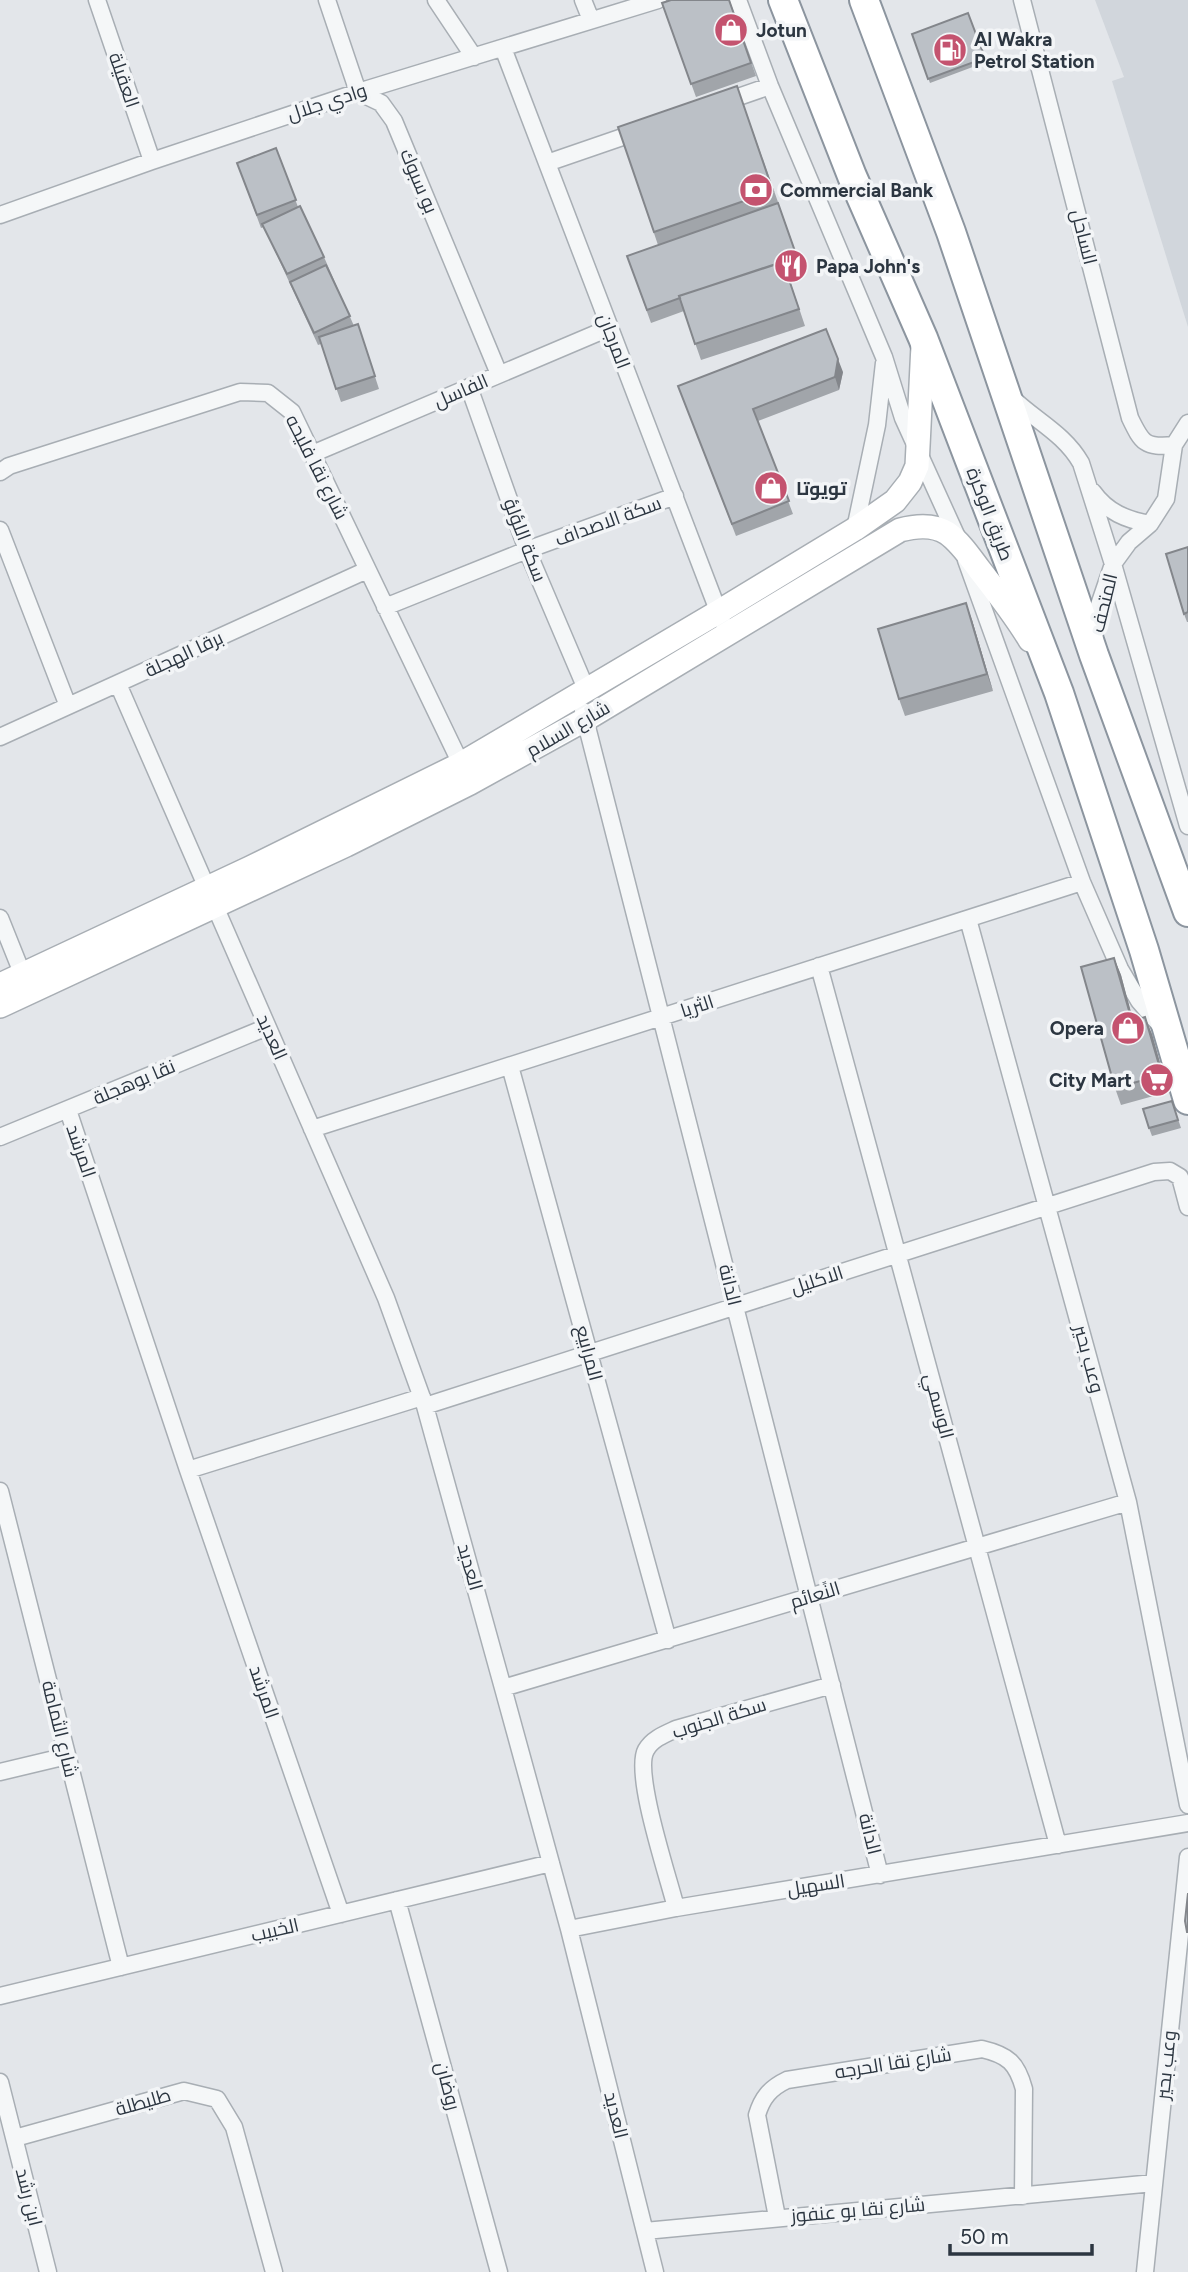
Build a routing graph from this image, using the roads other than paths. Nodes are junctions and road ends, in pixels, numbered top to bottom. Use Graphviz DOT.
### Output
graph roads {
  1 [pos="97,0"];
  2 [pos="327,0"];
  3 [pos="436,0"];
  4 [pos="583,0"];
  5 [pos="658,0"];
  6 [pos="738,0"];
  7 [pos="783,0"];
  8 [pos="864,0"];
  9 [pos="1022,0"];
  10 [pos="592,20"];
  11 [pos="503,48"];
  12 [pos="474,57"];
  13 [pos="770,86"];
  14 [pos="358,92"];
  15 [pos="704,109"];
  16 [pos="652,127"];
  17 [pos="152,161"];
  18 [pos="547,163"];
  19 [pos="0,215"];
  20 [pos="609,328"];
  21 [pos="923,338"];
  22 [pos="884,357"];
  23 [pos="499,374"];
  24 [pos="469,387"];
  25 [pos="1003,387"];
  26 [pos="1188,424"];
  27 [pos="1174,445"];
  28 [pos="918,453"];
  29 [pos="313,454"];
  30 [pos="0,472"];
  31 [pos="1088,485"];
  32 [pos="675,496"];
  33 [pos="1150,524"];
  34 [pos="855,528"];
  35 [pos="0,530"];
  36 [pos="960,544"];
  37 [pos="527,550"];
  38 [pos="1113,564"];
  39 [pos="367,570"];
  40 [pos="384,607"];
  41 [pos="723,622"];
  42 [pos="1094,654"];
  43 [pos="118,684"];
  44 [pos="1059,693"];
  45 [pos="582,694"];
  46 [pos="68,706"];
  47 [pos="586,719"];
  48 [pos="0,737"];
  49 [pos="461,764"];
  50 [pos="1188,826"];
  51 [pos="1082,882"];
  52 [pos="211,898"];
  53 [pos="1188,912"];
  54 [pos="0,918"];
  55 [pos="968,919"];
  56 [pos="819,966"];
  57 [pos="26,983"];
  58 [pos="0,985"];
  59 [pos="0,1006"];
  60 [pos="662,1017"];
  61 [pos="267,1027"];
  62 [pos="1171,1038"];
  63 [pos="510,1066"];
  64 [pos="1188,1100"];
  65 [pos="68,1110"];
  66 [pos="312,1129"];
  67 [pos="0,1137"];
  68 [pos="1047,1207"];
  69 [pos="1188,1207"];
  70 [pos="898,1255"];
  71 [pos="736,1306"];
  72 [pos="589,1353"];
  73 [pos="423,1401"];
  74 [pos="188,1470"];
  75 [pos="0,1491"];
  76 [pos="1128,1502"];
  77 [pos="977,1547"];
  78 [pos="810,1597"];
  79 [pos="668,1640"];
  80 [pos="832,1685"];
  81 [pos="503,1688"];
  82 [pos="67,1756"];
  83 [pos="0,1772"];
  84 [pos="1188,1805"];
  85 [pos="1188,1823"];
  86 [pos="1058,1845"];
  87 [pos="1188,1857"];
  88 [pos="551,1863"];
  89 [pos="880,1875"];
  90 [pos="397,1900"];
  91 [pos="677,1908"];
  92 [pos="341,1914"];
  93 [pos="569,1928"];
  94 [pos="121,1967"];
  95 [pos="0,1996"];
  96 [pos="0,2082"];
  97 [pos="15,2138"];
  98 [pos="1154,2183"];
  99 [pos="1023,2196"];
  100 [pos="778,2217"];
  101 [pos="645,2231"];
  102 [pos="48,2272"];
  103 [pos="274,2272"];
  104 [pos="499,2272"];
  105 [pos="655,2272"];
  106 [pos="1145,2272"];
  1 -- 17 [label="street, العقيلة"];
  2 -- 14 [label="street"];
  3 -- 12 [label="street"];
  4 -- 10 [label="street"];
  5 -- 10 [label="street, وادي جلال"];
  6 -- 13 [label="street, طريق الوكرة"];
  7 -- 21 [label="highway, طريق الوكرة"];
  8 -- 25 [label="highway"];
  9 -- 27 [label="street, الساحل"];
  10 -- 11 [label="street, وادي جلال"];
  11 -- 12 [label="street, وادي جلال"];
  11 -- 18 [label="street, المرجان"];
  12 -- 14 [label="street, وادي جلال"];
  13 -- 15 [label="street"];
  13 -- 22 [label="street, طريق الوكرة"];
  14 -- 17 [label="street, وادي جلال"];
  14 -- 23 [label="street, بو سبوك"];
  16 -- 18 [label="street"];
  17 -- 19 [label="street, وادي جلال"];
  18 -- 20 [label="street, المرجان"];
  20 -- 23 [label="street, الفاسل"];
  20 -- 32 [label="street, المرجان"];
  21 -- 28 [label="street, شارع السلام"];
  21 -- 44 [label="highway, طريق الوكرة"];
  22 -- 28 [label="street, طريق الوكرة"];
  22 -- 34 [label="street"];
  23 -- 24 [label="street, الفاسل"];
  24 -- 29 [label="street, الفاسل"];
  24 -- 37 [label="street, سكة اللؤلؤ"];
  25 -- 31 [label="street"];
  25 -- 42 [label="highway"];
  26 -- 27 [label="street, المتحف"];
  27 -- 33 [label="street, المتحف"];
  28 -- 34 [label="street, شارع السلام"];
  28 -- 36 [label="street, طريق الوكرة"];
  29 -- 30 [label="street, شارع نقا فليحه"];
  29 -- 39 [label="street, شارع نقا فليحه"];
  31 -- 33 [label="street"];
  31 -- 38 [label="street"];
  32 -- 37 [label="street, سكة الاصداف"];
  32 -- 41 [label="street, المرجان"];
  33 -- 38 [label="street, المتحف"];
  34 -- 41 [label="street, شارع السلام"];
  35 -- 46 [label="street"];
  36 -- 41 [label="street, شارع السلام"];
  36 -- 44 [label="street, شارع السلام"];
  36 -- 51 [label="street, طريق الوكرة"];
  37 -- 40 [label="street, سكة الاصداف"];
  37 -- 45 [label="street, سكة اللؤلؤ"];
  38 -- 42 [label="street, المتحف"];
  38 -- 50 [label="street"];
  39 -- 40 [label="street, شارع نقا فليحه"];
  39 -- 43 [label="street, برقا الهجلة"];
  40 -- 49 [label="street, شارع نقا فليحه"];
  41 -- 45 [label="street, شارع السلام"];
  41 -- 47 [label="street, شارع السلام"];
  42 -- 53 [label="highway"];
  43 -- 46 [label="street, برقا الهجلة"];
  43 -- 52 [label="street, العديد"];
  44 -- 62 [label="highway, طريق الوكرة"];
  45 -- 47 [label="street, الدانة"];
  45 -- 49 [label="street, شارع السلام"];
  46 -- 48 [label="street, برقا الهجلة"];
  47 -- 52 [label="street, شارع السلام"];
  47 -- 60 [label="street, الدانة"];
  49 -- 52 [label="street, شارع السلام"];
  51 -- 55 [label="street, الثريا"];
  51 -- 62 [label="street, طريق الوكرة"];
  52 -- 57 [label="street, شارع السلام"];
  52 -- 61 [label="street, العديد"];
  54 -- 57 [label="street"];
  55 -- 56 [label="street, الثريا"];
  55 -- 68 [label="street, وعب بحير"];
  56 -- 60 [label="street, الثريا"];
  56 -- 70 [label="street, الوسمي"];
  57 -- 58 [label="street, شارع السلام"];
  57 -- 59 [label="street, شارع السلام"];
  60 -- 63 [label="street, الثريا"];
  60 -- 71 [label="street, الدانة"];
  61 -- 65 [label="street, نقا بوهجلة"];
  61 -- 66 [label="street, العديد"];
  62 -- 64 [label="highway, طريق الوكرة"];
  63 -- 66 [label="street, الثريا"];
  63 -- 72 [label="street, المرابيع"];
  65 -- 67 [label="street, نقا بوهجلة"];
  65 -- 74 [label="street, المرشد"];
  66 -- 73 [label="street, العديد"];
  68 -- 69 [label="street, الاكليل"];
  68 -- 70 [label="street, الاكليل"];
  68 -- 76 [label="street, وعب بحير"];
  70 -- 71 [label="street, الاكليل"];
  70 -- 77 [label="street, الوسمي"];
  71 -- 72 [label="street, الاكليل"];
  71 -- 78 [label="street, الدانة"];
  72 -- 73 [label="street, الاكليل"];
  72 -- 79 [label="street, المرابيع"];
  73 -- 74 [label="street"];
  73 -- 81 [label="street, العديد"];
  74 -- 92 [label="street, المرشد"];
  75 -- 82 [label="street, شارع الثمامة"];
  76 -- 77 [label="street, النًعائم"];
  76 -- 84 [label="street, وعب بحير"];
  77 -- 78 [label="street, النًعائم"];
  77 -- 86 [label="street, الوسمي"];
  78 -- 79 [label="street, النًعائم"];
  78 -- 80 [label="street, الدانة"];
  79 -- 81 [label="street, النًعائم"];
  80 -- 89 [label="street, الدانة"];
  80 -- 91 [label="street, سكة الجنوب"];
  81 -- 88 [label="street, العديد"];
  82 -- 83 [label="street"];
  82 -- 94 [label="street, شارع الثمامة"];
  85 -- 86 [label="street, السهيل"];
  86 -- 89 [label="street, السهيل"];
  87 -- 98 [label="street, وعب بحير"];
  88 -- 90 [label="street, الخبيب"];
  88 -- 93 [label="street, العديد"];
  89 -- 91 [label="street, السهيل"];
  90 -- 92 [label="street, الخبيب"];
  90 -- 104 [label="street, روضان"];
  91 -- 93 [label="street, السهيل"];
  92 -- 94 [label="street, الخبيب"];
  93 -- 101 [label="street, العديد"];
  94 -- 95 [label="street, الخبيب"];
  96 -- 97 [label="street, ابن رشد"];
  97 -- 102 [label="street, ابن رشد"];
  97 -- 103 [label="street, طليطلة"];
  98 -- 99 [label="street, شارع نقا بو عنفوز"];
  98 -- 106 [label="street, وعب بحير"];
  99 -- 100 [label="street, شارع نقا بو عنفوز"];
  99 -- 100 [label="street, شارع نقا الحرجه"];
  100 -- 101 [label="street, شارع نقا بو عنفوز"];
  101 -- 105 [label="street, العديد"];
}
